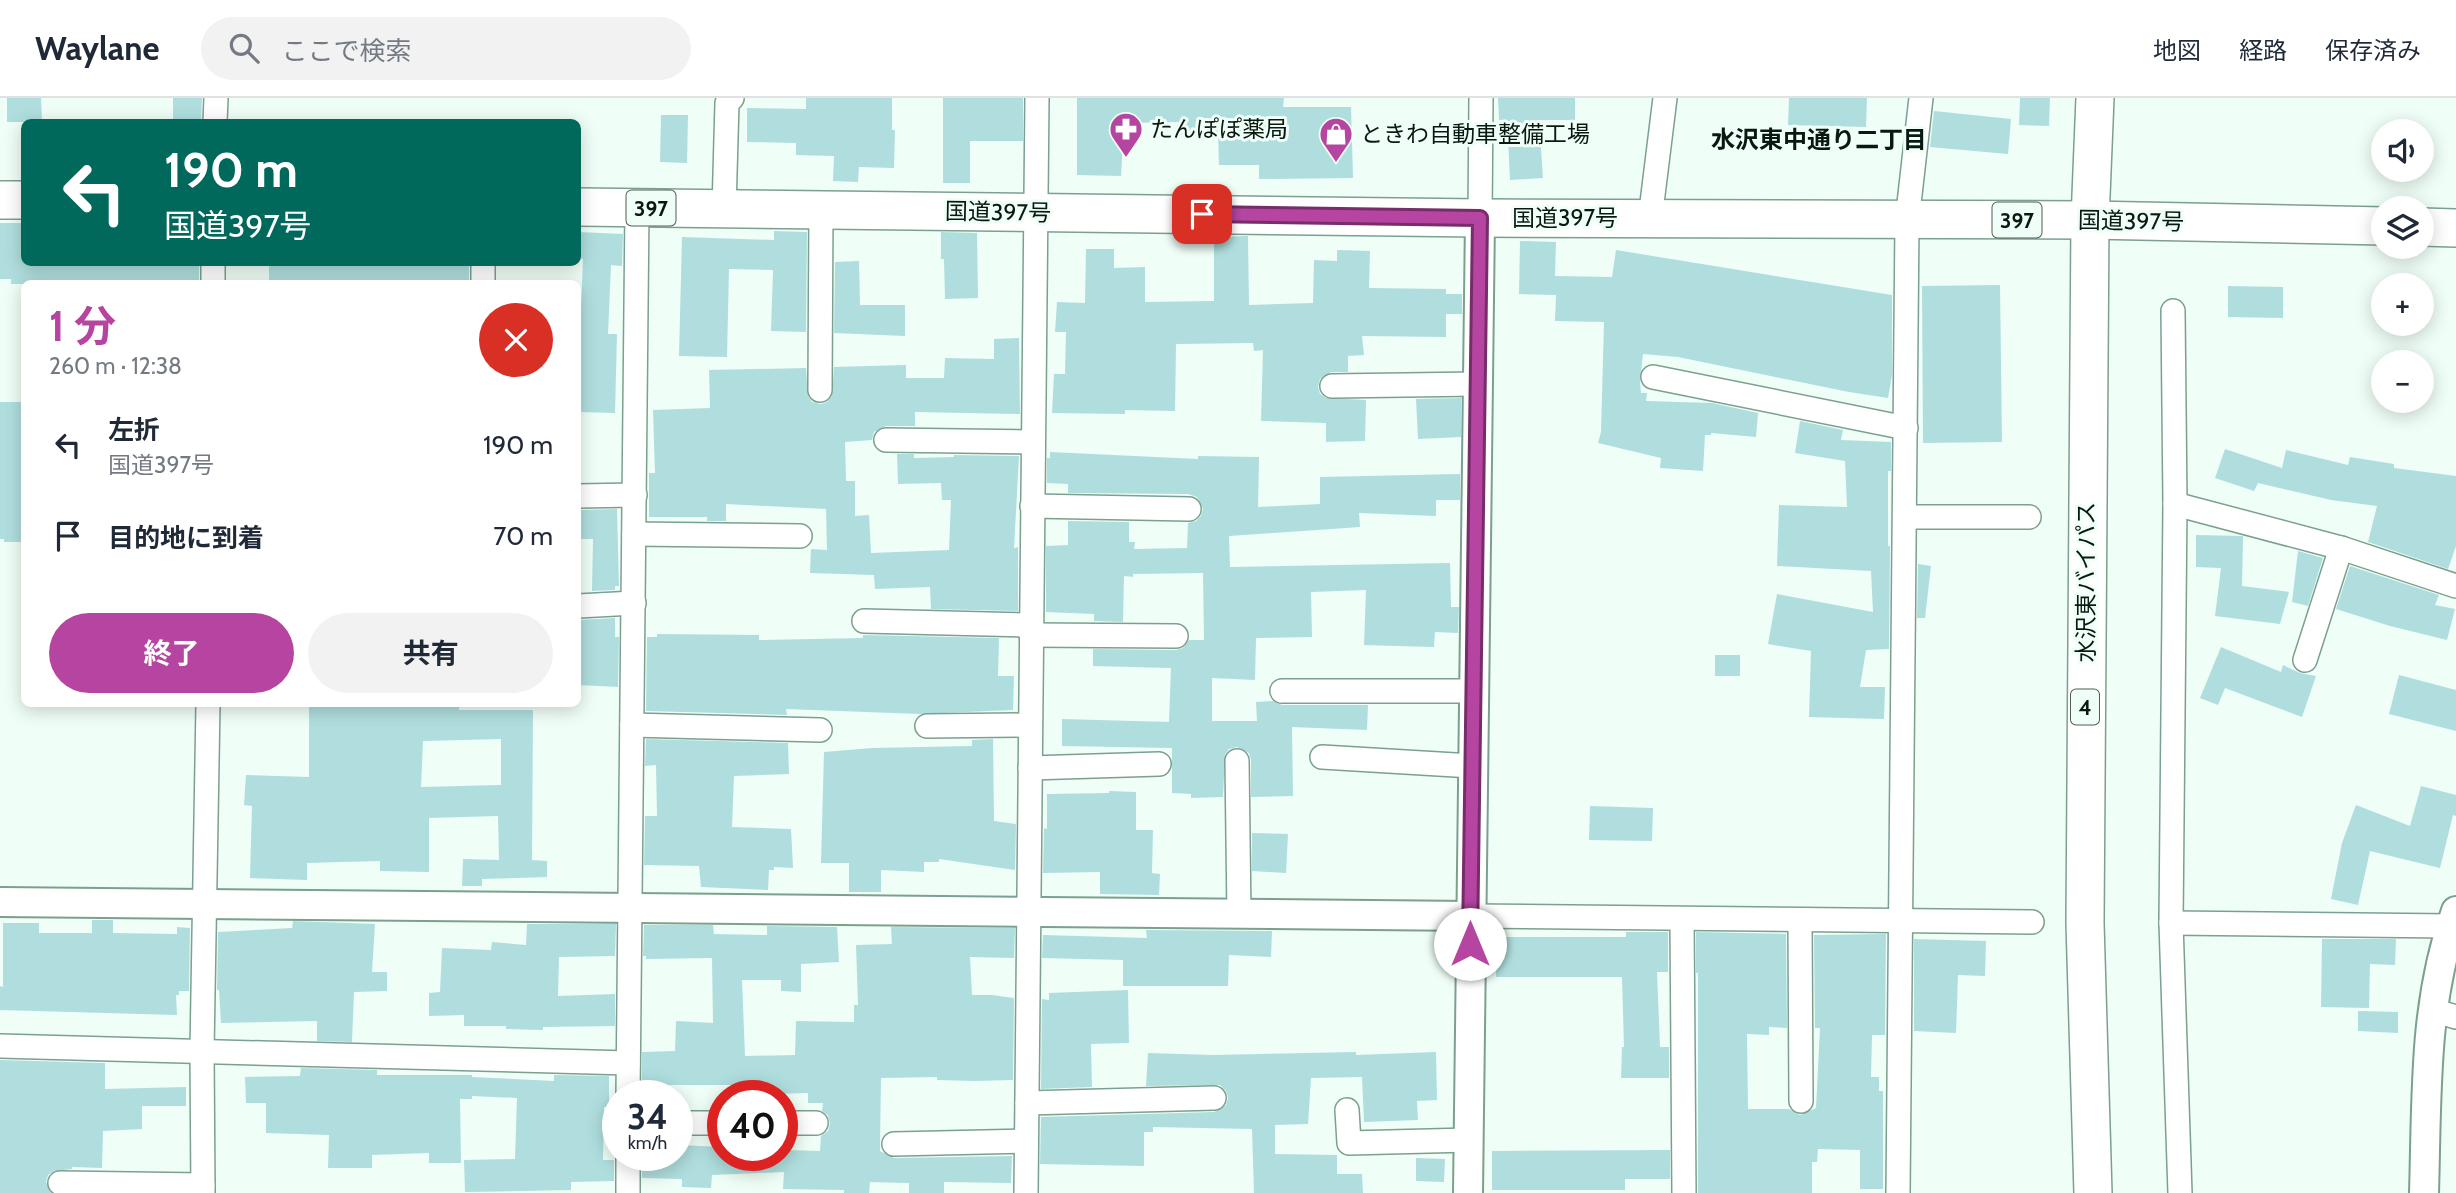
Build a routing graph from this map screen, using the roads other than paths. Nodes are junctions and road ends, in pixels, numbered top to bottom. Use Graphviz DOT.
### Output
graph roads {
  1 [pos="215,98"];
  2 [pos="732,98"];
  3 [pos="1037,98"];
  4 [pos="1481,98"];
  5 [pos="1665,98"];
  6 [pos="1921,98"];
  7 [pos="2095,98"];
  8 [pos="215,119"];
  9 [pos="0,200"];
  10 [pos="21,200"];
  11 [pos="581,207"];
  12 [pos="637,208"];
  13 [pos="724,209"];
  14 [pos="821,210"];
  15 [pos="1035,212"];
  16 [pos="1480,218"];
  17 [pos="1650,219"];
  18 [pos="2090,220"];
  19 [pos="1907,221"];
  20 [pos="2371,226"];
  21 [pos="2434,227"];
  22 [pos="2456,228"];
  23 [pos="2173,311"];
  24 [pos="1653,377"];
  25 [pos="1478,384"];
  26 [pos="1332,386"];
  27 [pos="820,390"];
  28 [pos="1906,428"];
  29 [pos="886,440"];
  30 [pos="1033,442"];
  31 [pos="635,495"];
  32 [pos="581,496"];
  33 [pos="2175,504"];
  34 [pos="1032,506"];
  35 [pos="1189,509"];
  36 [pos="1905,517"];
  37 [pos="2029,517"];
  38 [pos="634,534"];
  39 [pos="800,536"];
  40 [pos="2342,548"];
  41 [pos="2456,586"];
  42 [pos="634,603"];
  43 [pos="581,606"];
  44 [pos="864,621"];
  45 [pos="1031,630"];
  46 [pos="1176,636"];
  47 [pos="2305,660"];
  48 [pos="1282,691"];
  49 [pos="1473,691"];
  50 [pos="208,707"];
  51 [pos="632,725"];
  52 [pos="1030,725"];
  53 [pos="927,726"];
  54 [pos="820,730"];
  55 [pos="1322,757"];
  56 [pos="1237,761"];
  57 [pos="1159,764"];
  58 [pos="1472,766"];
  59 [pos="1030,768"];
  60 [pos="0,902"];
  61 [pos="206,904"];
  62 [pos="631,909"];
  63 [pos="1028,913"];
  64 [pos="1239,915"];
  65 [pos="1471,916"];
  66 [pos="1682,919"];
  67 [pos="2453,919"];
  68 [pos="1800,920"];
  69 [pos="1900,921"];
  70 [pos="2032,922"];
  71 [pos="2171,923"];
  72 [pos="2444,1014"];
  73 [pos="0,1046"];
  74 [pos="202,1051"];
  75 [pos="628,1062"];
  76 [pos="628,1080"];
  77 [pos="1214,1098"];
  78 [pos="1801,1101"];
  79 [pos="1027,1103"];
  80 [pos="1347,1110"];
  81 [pos="798,1123"];
  82 [pos="816,1123"];
  83 [pos="1469,1140"];
  84 [pos="1026,1141"];
  85 [pos="894,1144"];
  86 [pos="628,1171"];
  87 [pos="60,1183"];
  88 [pos="203,1189"];
  89 [pos="628,1193"];
  90 [pos="1026,1193"];
  91 [pos="1468,1193"];
  92 [pos="1684,1193"];
  93 [pos="1898,1193"];
  94 [pos="2093,1193"];
  95 [pos="2180,1193"];
  96 [pos="2424,1193"];
  1 -- 8 [label="street"];
  2 -- 13 [label="street"];
  3 -- 15 [label="street"];
  4 -- 16 [label="street"];
  5 -- 17 [label="street"];
  6 -- 19 [label="street"];
  7 -- 18 [label="highway, 水沢東バイパス / 4"];
  9 -- 10 [label="highway"];
  11 -- 12 [label="highway, 国道397号 / 397"];
  12 -- 13 [label="highway, 国道397号 / 397"];
  12 -- 31 [label="street"];
  13 -- 14 [label="highway, 国道397号 / 397"];
  14 -- 15 [label="highway, 国道397号 / 397"];
  14 -- 27 [label="street"];
  15 -- 16 [label="highway, 国道397号 / 397"];
  15 -- 30 [label="street"];
  16 -- 17 [label="highway, 国道397号 / 397"];
  16 -- 25 [label="street"];
  17 -- 19 [label="highway, 国道397号 / 397"];
  18 -- 19 [label="highway, 国道397号 / 397"];
  18 -- 20 [label="highway, 国道397号 / 397"];
  18 -- 94 [label="highway, 水沢東バイパス / 4"];
  19 -- 28 [label="street"];
  21 -- 22 [label="highway"];
  23 -- 33 [label="street"];
  24 -- 28 [label="street"];
  25 -- 26 [label="street"];
  25 -- 49 [label="street"];
  28 -- 36 [label="street"];
  29 -- 30 [label="street"];
  30 -- 34 [label="street"];
  31 -- 32 [label="street"];
  31 -- 38 [label="street"];
  33 -- 40 [label="street"];
  33 -- 71 [label="street"];
  34 -- 35 [label="street"];
  34 -- 45 [label="street"];
  36 -- 37 [label="street"];
  36 -- 69 [label="street"];
  38 -- 39 [label="street"];
  38 -- 42 [label="street"];
  40 -- 41 [label="street"];
  40 -- 47 [label="street"];
  42 -- 43 [label="street"];
  42 -- 51 [label="street"];
  44 -- 45 [label="street"];
  45 -- 46 [label="street"];
  45 -- 52 [label="street"];
  48 -- 49 [label="street"];
  49 -- 58 [label="street"];
  50 -- 61 [label="street"];
  51 -- 54 [label="street"];
  51 -- 62 [label="street"];
  52 -- 53 [label="street"];
  52 -- 59 [label="street"];
  55 -- 58 [label="street"];
  56 -- 64 [label="street"];
  57 -- 59 [label="street"];
  58 -- 65 [label="street"];
  59 -- 63 [label="street"];
  60 -- 61 [label="street"];
  61 -- 62 [label="street"];
  61 -- 74 [label="street"];
  62 -- 63 [label="street"];
  62 -- 75 [label="street"];
  63 -- 64 [label="street"];
  63 -- 79 [label="street"];
  64 -- 65 [label="street"];
  65 -- 66 [label="street"];
  65 -- 83 [label="street"];
  66 -- 68 [label="street"];
  66 -- 92 [label="street"];
  67 -- 71 [label="street"];
  67 -- 72 [label="street"];
  68 -- 69 [label="street"];
  68 -- 78 [label="street"];
  69 -- 70 [label="street"];
  69 -- 93 [label="street"];
  71 -- 95 [label="street"];
  72 -- 96 [label="street"];
  73 -- 74 [label="street"];
  74 -- 75 [label="street"];
  74 -- 88 [label="street"];
  75 -- 76 [label="street"];
  77 -- 79 [label="street"];
  79 -- 84 [label="street"];
  80 -- 83 [label="street"];
  81 -- 82 [label="street"];
  83 -- 91 [label="street"];
  84 -- 85 [label="street"];
  84 -- 90 [label="street"];
  86 -- 89 [label="street"];
  87 -- 88 [label="street"];
}
